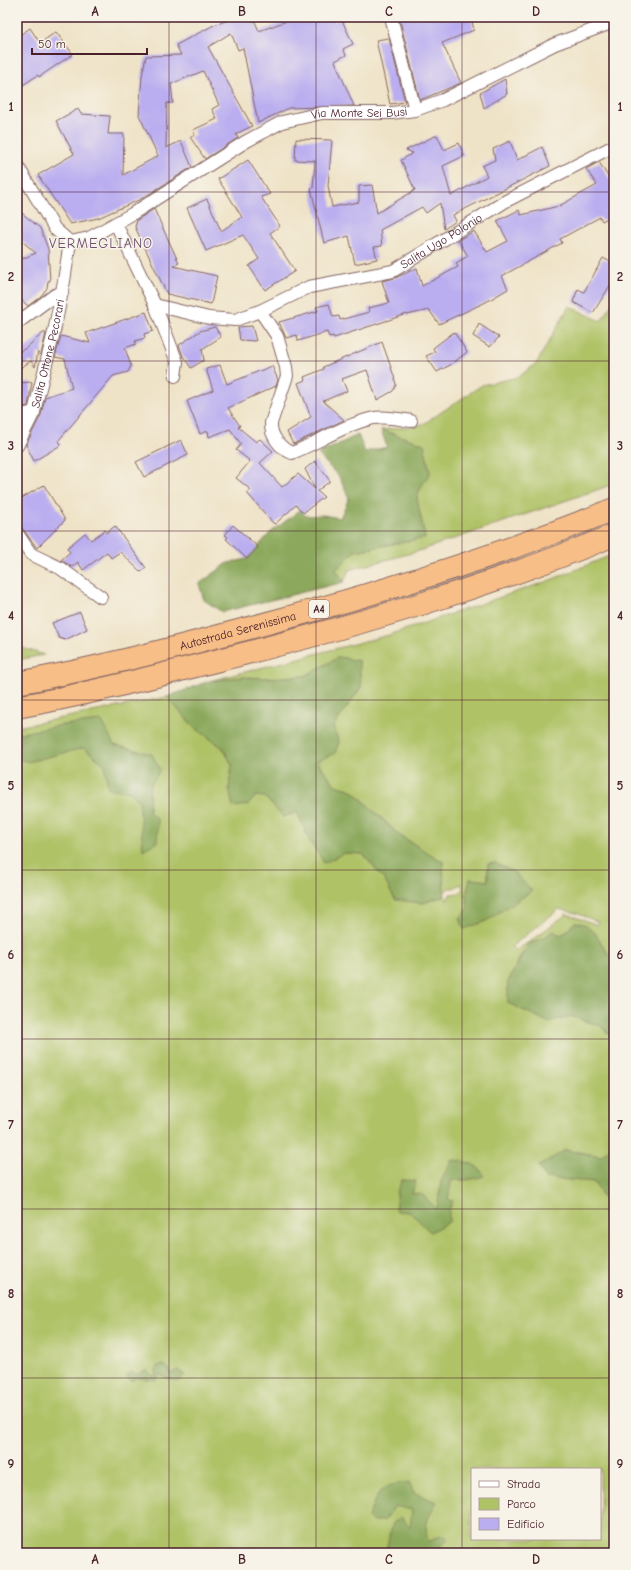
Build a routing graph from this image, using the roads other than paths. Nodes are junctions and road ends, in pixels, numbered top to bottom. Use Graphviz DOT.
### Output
graph roads {
  1 [pos="391,17"];
  2 [pos="614,22"];
  3 [pos="415,110"];
  4 [pos="614,146"];
  5 [pos="17,165"];
  6 [pos="116,224"];
  7 [pos="70,242"];
  8 [pos="62,293"];
  9 [pos="155,306"];
  10 [pos="260,311"];
  11 [pos="17,323"];
  12 [pos="175,376"];
  13 [pos="34,412"];
  14 [pos="17,416"];
  15 [pos="411,421"];
  16 [pos="17,446"];
  17 [pos="614,509"];
  18 [pos="17,533"];
  19 [pos="614,535"];
  20 [pos="101,597"];
  21 [pos="17,683"];
  22 [pos="17,707"];
  1 -- 3 [label="street"];
  2 -- 3 [label="street, Via Monte Sei Busi"];
  3 -- 6 [label="street, Via Monte Sei Busi"];
  4 -- 10 [label="street, Salita Ugo Polonio"];
  5 -- 7 [label="street"];
  6 -- 7 [label="street, Via Monte Sei Busi"];
  6 -- 9 [label="street"];
  7 -- 8 [label="street, Salita Ottone Pecorari"];
  8 -- 11 [label="street"];
  8 -- 13 [label="street, Salita Ottone Pecorari"];
  9 -- 10 [label="street, Salita Ugo Polonio"];
  9 -- 12 [label="street"];
  10 -- 15 [label="street"];
  13 -- 14 [label="street"];
  13 -- 16 [label="street, Salita Ottone Pecorari"];
  17 -- 21 [label="highway, Autostrada Serenissima / A4"];
  18 -- 20 [label="street"];
  19 -- 22 [label="highway, Autostrada Serenissima / A4"];
}
